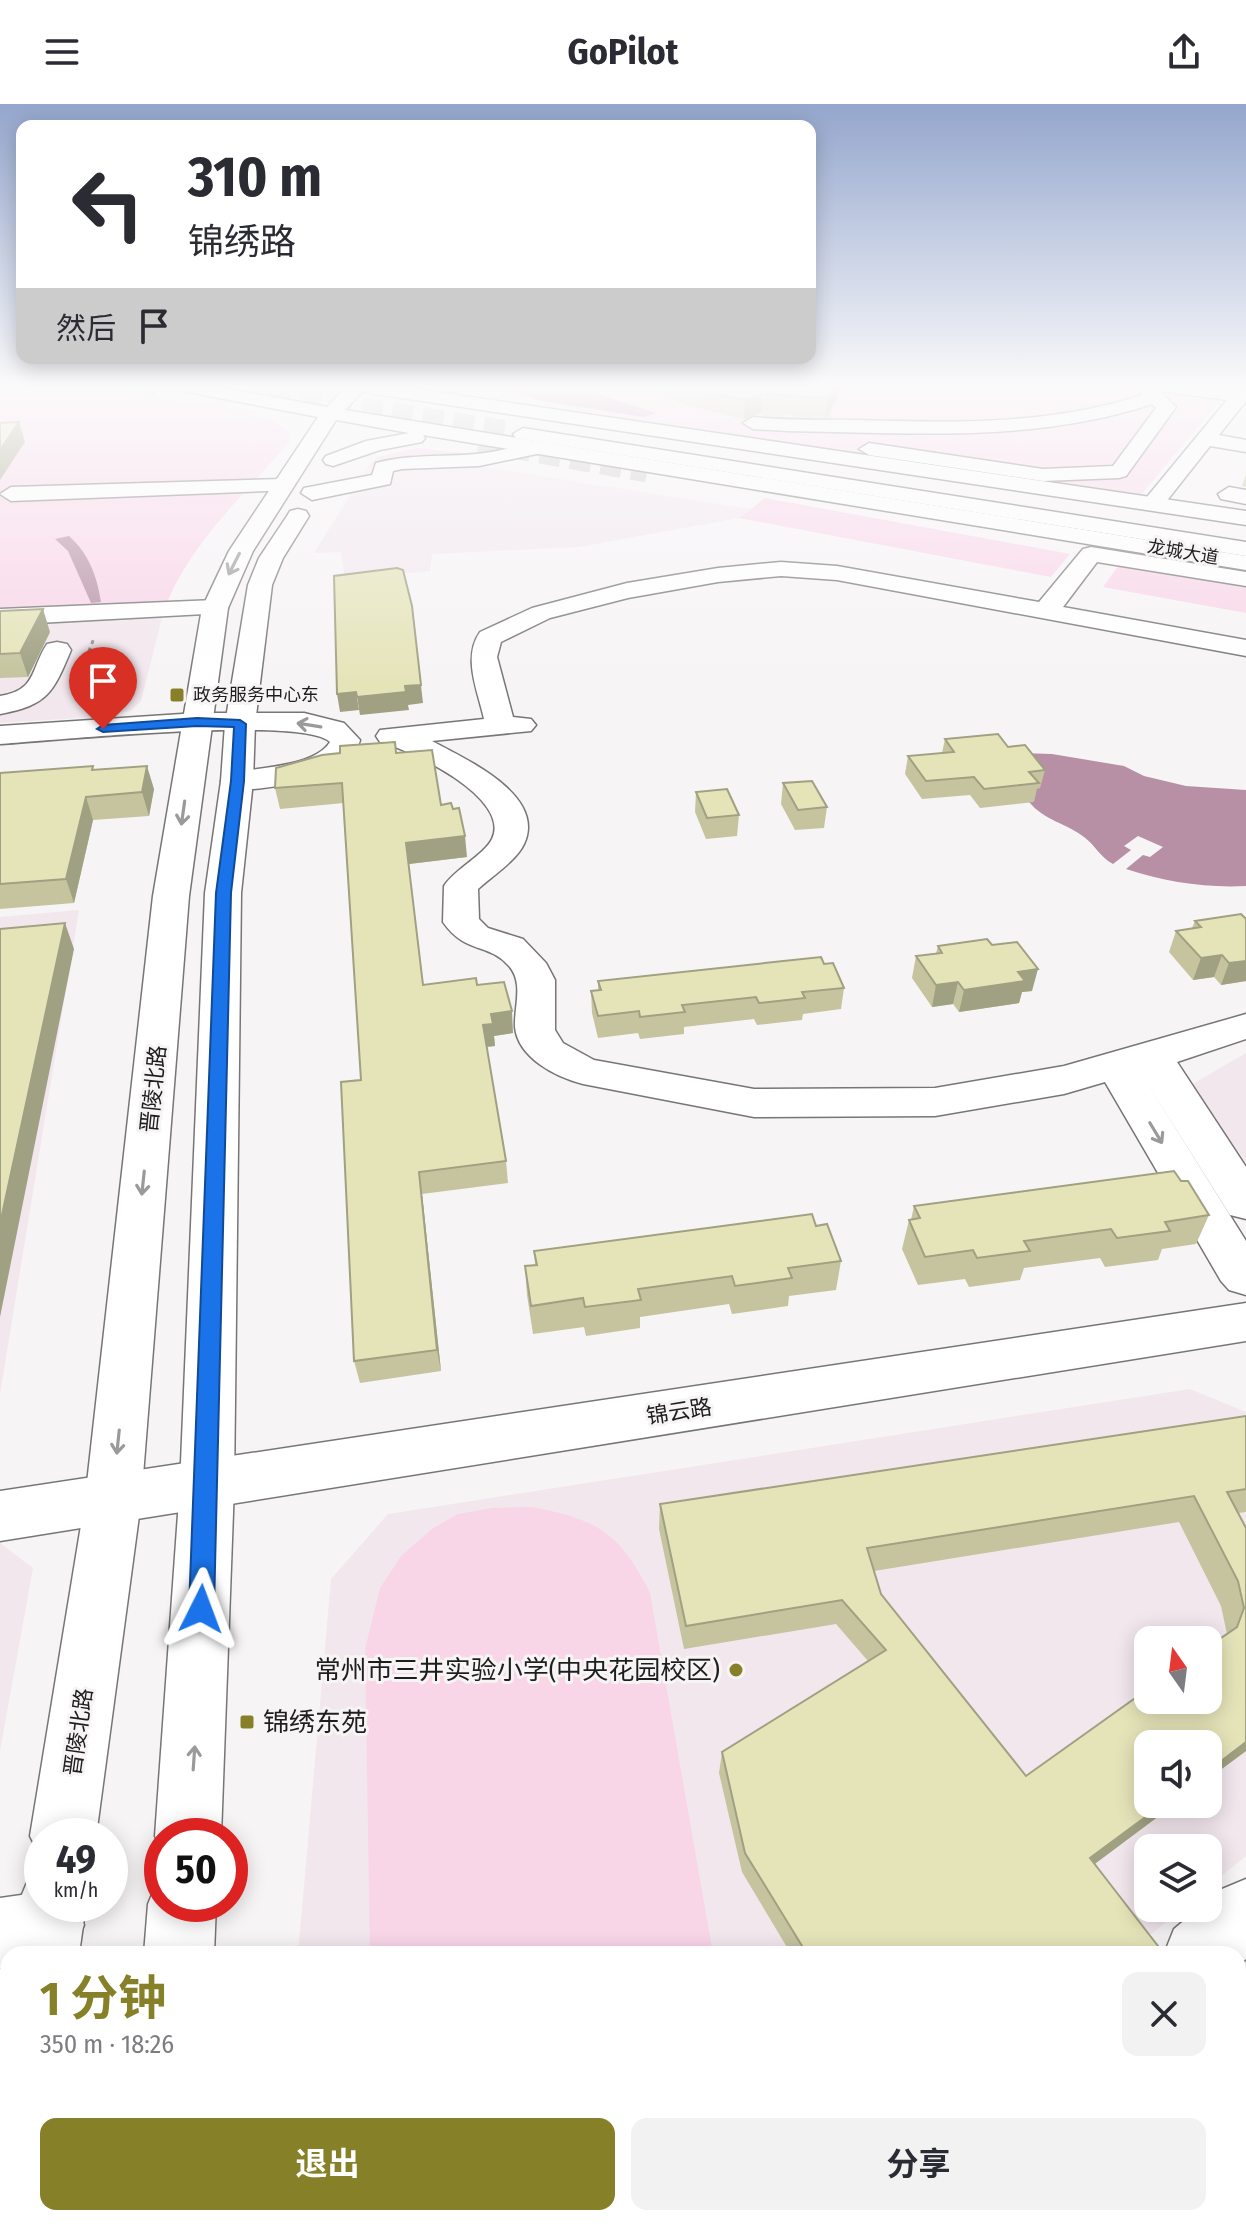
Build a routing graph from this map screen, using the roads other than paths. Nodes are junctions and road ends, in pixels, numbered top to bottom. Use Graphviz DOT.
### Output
graph roads {
  1 [pos="149,483"];
  2 [pos="203,483"];
  3 [pos="318,483"];
  4 [pos="362,483"];
  5 [pos="717,483"];
  6 [pos="781,483"];
  7 [pos="823,483"];
  8 [pos="855,483"];
  9 [pos="949,483"];
  10 [pos="1047,483"];
  11 [pos="1169,483"];
  12 [pos="283,485"];
  13 [pos="312,493"];
  14 [pos="11,494"];
  15 [pos="1153,503"];
  16 [pos="896,504"];
  17 [pos="1246,518"];
  18 [pos="1246,530"];
  19 [pos="1246,538"];
  20 [pos="1246,549"];
  21 [pos="1246,556"];
  22 [pos="1246,566"];
  23 [pos="1246,579"];
  24 [pos="215,608"];
  25 [pos="1053,612"];
  26 [pos="0,617"];
  27 [pos="1246,648"];
  28 [pos="57,650"];
  29 [pos="0,705"];
  30 [pos="210,727"];
  31 [pos="0,735"];
  32 [pos="397,735"];
  33 [pos="345,740"];
  34 [pos="0,748"];
  35 [pos="237,781"];
  36 [pos="1246,1026"];
  37 [pos="1135,1061"];
  38 [pos="1246,1203"];
  39 [pos="1246,1277"];
  40 [pos="1246,1322"];
  41 [pos="207,1486"];
  42 [pos="113,1501"];
  43 [pos="0,1516"];
  44 [pos="66,1818"];
  45 [pos="189,1818"];
  46 [pos="1246,1913"];
  47 [pos="181,1922"];
  48 [pos="179,1946"];
  49 [pos="1208,1946"];
  1 -- 14 [label="main road"];
  2 -- 12 [label="main road"];
  3 -- 13 [label="main road, 晋陵北路"];
  4 -- 13 [label="main road"];
  5 -- 22 [label="main road"];
  6 -- 16 [label="main road, 龙城大道"];
  7 -- 20 [label="main road"];
  8 -- 19 [label="main road"];
  9 -- 18 [label="main road"];
  10 -- 15 [label="main road, 龙城大道"];
  11 -- 15 [label="main road"];
  12 -- 24 [label="main road, 晋陵北路, one-way"];
  13 -- 30 [label="main road, 晋陵北路"];
  15 -- 17 [label="main road, 龙城大道"];
  16 -- 21 [label="main road"];
  16 -- 22 [label="main road, 龙城大道"];
  23 -- 25 [label="main road"];
  24 -- 26 [label="main road"];
  24 -- 30 [label="main road, 晋陵北路"];
  25 -- 27 [label="main road"];
  25 -- 32 [label="main road"];
  28 -- 29 [label="main road"];
  30 -- 31 [label="main road"];
  33 -- 30 [label="main road, one-way"];
  30 -- 34 [label="main road"];
  30 -- 35 [label="main road, 晋陵北路"];
  30 -- 42 [label="main road, 晋陵北路, one-way"];
  32 -- 33 [label="main road"];
  32 -- 37 [label="main road"];
  33 -- 35 [label="main road"];
  35 -- 41 [label="main road, 晋陵北路"];
  36 -- 37 [label="main road"];
  37 -- 38 [label="main road"];
  37 -- 39 [label="main road, one-way"];
  40 -- 41 [label="main road, 锦云路"];
  41 -- 42 [label="main road, 锦云路"];
  45 -- 41 [label="main road, 晋陵北路, one-way"];
  42 -- 43 [label="main road, 锦云路"];
  42 -- 44 [label="main road, 晋陵北路"];
  46 -- 49 [label="main road"];
  47 -- 48 [label="main road"];
}
